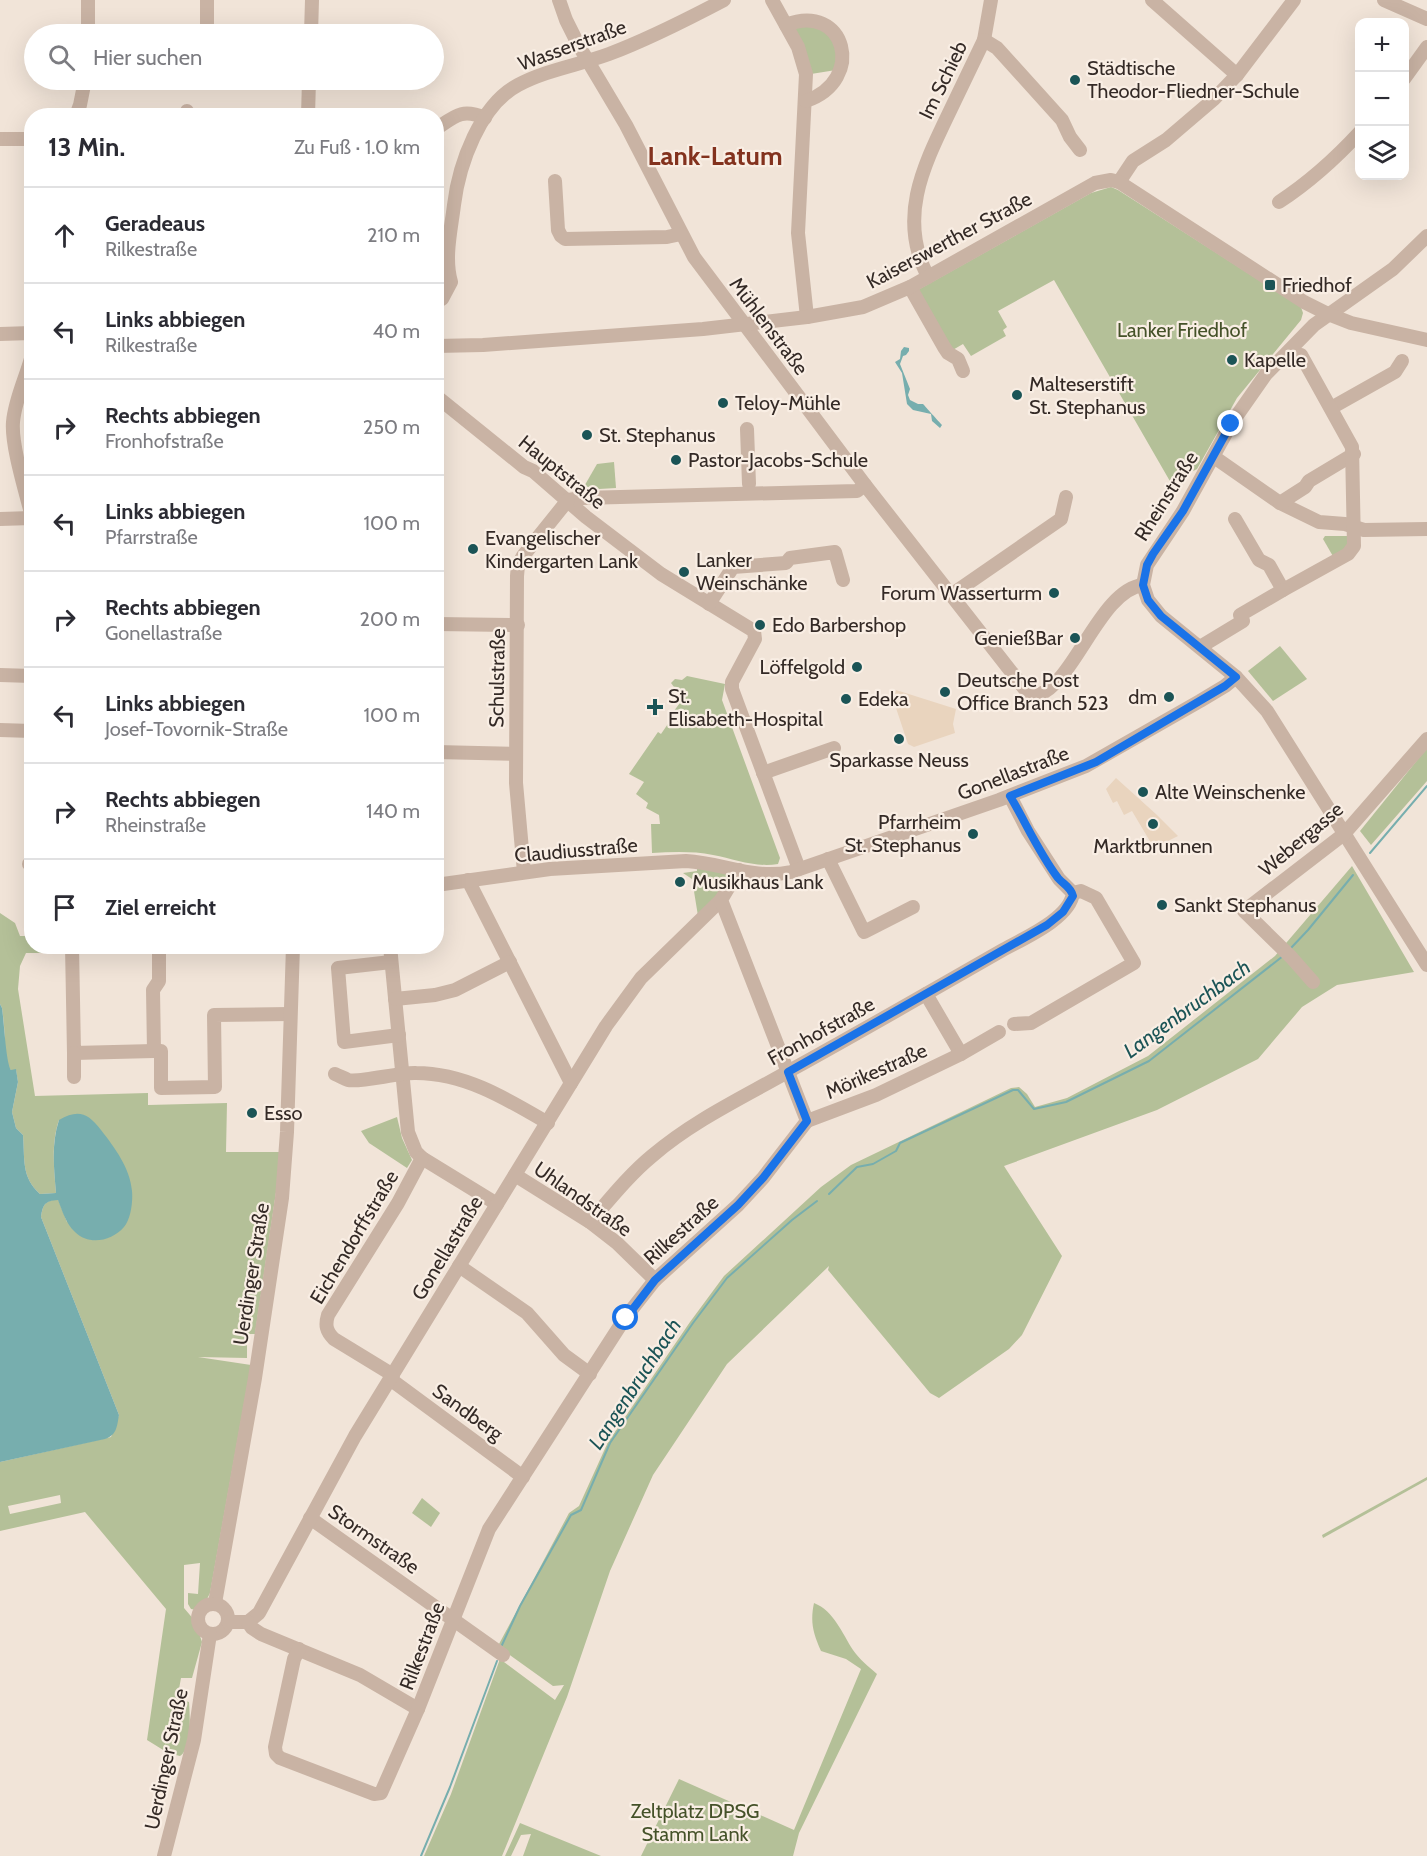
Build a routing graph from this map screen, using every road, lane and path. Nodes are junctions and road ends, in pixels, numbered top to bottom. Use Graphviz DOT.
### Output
graph roads {
  1 [pos="88,0"];
  2 [pos="207,0"];
  3 [pos="312,0"];
  4 [pos="559,0"];
  5 [pos="724,0"];
  6 [pos="772,0"];
  7 [pos="991,0"];
  8 [pos="1152,0"];
  9 [pos="1294,0"];
  10 [pos="1384,0"];
  11 [pos="1427,19"];
  12 [pos="88,24"];
  13 [pos="207,24"];
  14 [pos="311,24"];
  15 [pos="786,26"];
  16 [pos="984,40"];
  17 [pos="1427,46"];
  18 [pos="588,61"];
  19 [pos="1409,72"];
  20 [pos="1236,75"];
  21 [pos="83,90"];
  22 [pos="309,90"];
  23 [pos="806,101"];
  24 [pos="79,108"];
  25 [pos="308,108"];
  26 [pos="485,118"];
  27 [pos="444,124"];
  28 [pos="1355,136"];
  29 [pos="0,139"];
  30 [pos="24,139"];
  31 [pos="1080,150"];
  32 [pos="555,181"];
  33 [pos="1119,182"];
  34 [pos="1279,202"];
  35 [pos="681,234"];
  36 [pos="1427,236"];
  37 [pos="928,277"];
  38 [pos="910,287"];
  39 [pos="444,295"];
  40 [pos="1328,314"];
  41 [pos="807,317"];
  42 [pos="743,325"];
  43 [pos="24,333"];
  44 [pos="0,334"];
  45 [pos="1427,340"];
  46 [pos="444,346"];
  47 [pos="1301,355"];
  48 [pos="1402,361"];
  49 [pos="963,371"];
  50 [pos="24,379"];
  51 [pos="444,402"];
  52 [pos="1331,408"];
  53 [pos="6,423"];
  54 [pos="747,429"];
  55 [pos="1354,454"];
  56 [pos="1214,457"];
  57 [pos="24,482"];
  58 [pos="749,484"];
  59 [pos="865,486"];
  60 [pos="1066,497"];
  61 [pos="568,500"];
  62 [pos="1280,503"];
  63 [pos="24,518"];
  64 [pos="0,519"];
  65 [pos="1235,519"];
  66 [pos="1354,528"];
  67 [pos="1427,530"];
  68 [pos="843,580"];
  69 [pos="1143,585"];
  70 [pos="1283,590"];
  71 [pos="951,595"];
  72 [pos="709,604"];
  73 [pos="444,624"];
  74 [pos="518,625"];
  75 [pos="1200,647"];
  76 [pos="0,675"];
  77 [pos="24,676"];
  78 [pos="1236,677"];
  79 [pos="0,730"];
  80 [pos="24,731"];
  81 [pos="1427,739"];
  82 [pos="834,747"];
  83 [pos="444,752"];
  84 [pos="516,754"];
  85 [pos="763,773"];
  86 [pos="1010,796"];
  87 [pos="1344,834"];
  88 [pos="828,860"];
  89 [pos="718,865"];
  90 [pos="799,869"];
  91 [pos="738,870"];
  92 [pos="524,872"];
  93 [pos="468,880"];
  94 [pos="444,884"];
  95 [pos="1070,890"];
  96 [pos="721,900"];
  97 [pos="913,907"];
  98 [pos="72,954"];
  99 [pos="159,954"];
  100 [pos="292,954"];
  101 [pos="390,954"];
  102 [pos="391,962"];
  103 [pos="510,962"];
  104 [pos="1427,965"];
  105 [pos="1312,982"];
  106 [pos="926,994"];
  107 [pos="394,999"];
  108 [pos="290,1014"];
  109 [pos="1014,1024"];
  110 [pos="999,1032"];
  111 [pos="399,1035"];
  112 [pos="154,1051"];
  113 [pos="74,1053"];
  114 [pos="961,1054"];
  115 [pos="788,1072"];
  116 [pos="403,1073"];
  117 [pos="335,1074"];
  118 [pos="74,1077"];
  119 [pos="571,1083"];
  120 [pos="807,1121"];
  121 [pos="548,1123"];
  122 [pos="422,1158"];
  123 [pos="515,1175"];
  124 [pos="497,1204"];
  125 [pos="590,1222"];
  126 [pos="459,1266"];
  127 [pos="655,1280"];
  128 [pos="590,1374"];
  129 [pos="392,1377"];
  130 [pos="523,1477"];
  131 [pos="310,1518"];
  132 [pos="215,1603"];
  133 [pos="453,1620"];
  134 [pos="228,1622"];
  135 [pos="248,1622"];
  136 [pos="210,1634"];
  137 [pos="299,1649"];
  138 [pos="503,1655"];
  139 [pos="418,1709"];
  140 [pos="164,1856"];
  1 -- 12 [label="street"];
  2 -- 13 [label="street"];
  3 -- 14 [label="street"];
  4 -- 18 [label="street, Mühlenstraße"];
  5 -- 18 [label="street, Wasserstraße"];
  6 -- 15 [label="street"];
  7 -- 16 [label="street"];
  8 -- 20 [label="street"];
  9 -- 20 [label="street"];
  10 -- 11 [label="street"];
  15 -- 23 [label="street"];
  15 -- 23 [label="street"];
  16 -- 31 [label="street, Im Schieb"];
  16 -- 37 [label="street, Im Schieb"];
  17 -- 19 [label="street"];
  18 -- 26 [label="street, Wasserstraße"];
  18 -- 35 [label="street, Mühlenstraße"];
  20 -- 33 [label="street"];
  21 -- 24 [label="street"];
  22 -- 25 [label="street"];
  23 -- 41 [label="street"];
  26 -- 27 [label="street"];
  26 -- 39 [label="street, Wasserstraße"];
  28 -- 34 [label="street"];
  29 -- 30 [label="street"];
  32 -- 35 [label="street"];
  33 -- 37 [label="street, Kaiserswerther Straße"];
  33 -- 40 [label="street"];
  35 -- 42 [label="street, Mühlenstraße"];
  36 -- 40 [label="street, Rheinstraße"];
  37 -- 38 [label="street, Kaiserswerther Straße"];
  38 -- 41 [label="street, Kaiserswerther Straße"];
  38 -- 49 [label="street"];
  40 -- 45 [label="street"];
  40 -- 56 [label="street, Rheinstraße"];
  41 -- 42 [label="street, Kaiserswerther Straße"];
  42 -- 46 [label="street, Kaiserswerther Straße"];
  42 -- 59 [label="street, Mühlenstraße"];
  43 -- 44 [label="street"];
  47 -- 52 [label="street"];
  48 -- 52 [label="street"];
  50 -- 53 [label="street"];
  51 -- 61 [label="street, Hauptstraße"];
  52 -- 55 [label="street"];
  53 -- 57 [label="street"];
  54 -- 58 [label="street"];
  55 -- 62 [label="street"];
  55 -- 66 [label="street"];
  56 -- 62 [label="street"];
  56 -- 69 [label="street, Rheinstraße"];
  59 -- 61 [label="street"];
  59 -- 71 [label="street, Mühlenstraße"];
  60 -- 71 [label="street"];
  61 -- 72 [label="street, Hauptstraße"];
  61 -- 74 [label="street, Schulstraße"];
  62 -- 66 [label="street"];
  63 -- 64 [label="street"];
  65 -- 70 [label="street"];
  66 -- 67 [label="street"];
  66 -- 70 [label="street"];
  68 -- 72 [label="street"];
  69 -- 71 [label="street, Mühlenstraße"];
  69 -- 75 [label="street"];
  70 -- 75 [label="street"];
  72 -- 85 [label="street, Hauptstraße"];
  73 -- 74 [label="street"];
  74 -- 84 [label="street, Schulstraße"];
  75 -- 78 [label="street"];
  76 -- 77 [label="street"];
  78 -- 86 [label="street, Gonellastraße"];
  78 -- 87 [label="street"];
  79 -- 80 [label="street"];
  81 -- 87 [label="street, Webergasse"];
  82 -- 85 [label="street"];
  83 -- 84 [label="street"];
  84 -- 92 [label="street, Schulstraße"];
  85 -- 90 [label="street"];
  86 -- 88 [label="street, Gonellastraße"];
  86 -- 95 [label="street"];
  87 -- 104 [label="street"];
  87 -- 105 [label="street, Webergasse"];
  88 -- 90 [label="street, Gonellastraße"];
  88 -- 97 [label="street"];
  89 -- 91 [label="street, Gonellastraße"];
  89 -- 92 [label="street, Claudiusstraße"];
  90 -- 91 [label="street, Gonellastraße"];
  91 -- 96 [label="street"];
  92 -- 93 [label="street, Claudiusstraße"];
  93 -- 94 [label="street, Claudiusstraße"];
  93 -- 103 [label="street"];
  95 -- 106 [label="street, Fronhofstraße"];
  95 -- 109 [label="street"];
  96 -- 115 [label="street"];
  96 -- 119 [label="street, Gonellastraße"];
  98 -- 113 [label="street"];
  99 -- 112 [label="street"];
  100 -- 108 [label="street, Uerdinger Straße"];
  101 -- 102 [label="street, Eichendorffstraße"];
  102 -- 107 [label="street, Eichendorffstraße"];
  102 -- 111 [label="street"];
  103 -- 107 [label="street"];
  103 -- 119 [label="street"];
  106 -- 114 [label="street, Mörikestraße"];
  106 -- 115 [label="street, Fronhofstraße"];
  107 -- 111 [label="street, Eichendorffstraße"];
  108 -- 112 [label="street"];
  108 -- 132 [label="street, Uerdinger Straße"];
  110 -- 114 [label="street, Mörikestraße"];
  111 -- 116 [label="street, Eichendorffstraße"];
  112 -- 113 [label="street"];
  113 -- 118 [label="street"];
  114 -- 120 [label="street, Mörikestraße"];
  115 -- 120 [label="street"];
  115 -- 125 [label="street, Fronhofstraße"];
  116 -- 117 [label="street"];
  116 -- 121 [label="street"];
  116 -- 122 [label="street, Eichendorffstraße"];
  119 -- 121 [label="street, Gonellastraße"];
  120 -- 127 [label="street, Rilkestraße"];
  121 -- 123 [label="street, Gonellastraße"];
  122 -- 124 [label="street, Eichendorffstraße"];
  122 -- 129 [label="street, Eichendorffstraße"];
  123 -- 124 [label="street, Gonellastraße"];
  123 -- 125 [label="street, Uhlandstraße"];
  124 -- 126 [label="street, Gonellastraße"];
  125 -- 127 [label="street, Uhlandstraße"];
  126 -- 128 [label="street"];
  126 -- 129 [label="street, Gonellastraße"];
  127 -- 128 [label="street, Rilkestraße"];
  128 -- 130 [label="street, Rilkestraße"];
  129 -- 130 [label="street, Sandberg"];
  129 -- 131 [label="street, Gonellastraße"];
  130 -- 133 [label="street, Rilkestraße"];
  131 -- 133 [label="street, Stormstraße"];
  131 -- 135 [label="street, Gonellastraße"];
  132 -- 134 [label="street"];
  132 -- 136 [label="street, Uerdinger Straße"];
  133 -- 138 [label="street, Stormstraße"];
  133 -- 139 [label="street, Rilkestraße"];
  134 -- 135 [label="street"];
  134 -- 136 [label="street"];
  135 -- 137 [label="street"];
  136 -- 140 [label="street, Uerdinger Straße"];
  137 -- 139 [label="street"];
  137 -- 139 [label="street, Rilkestraße"];
}
